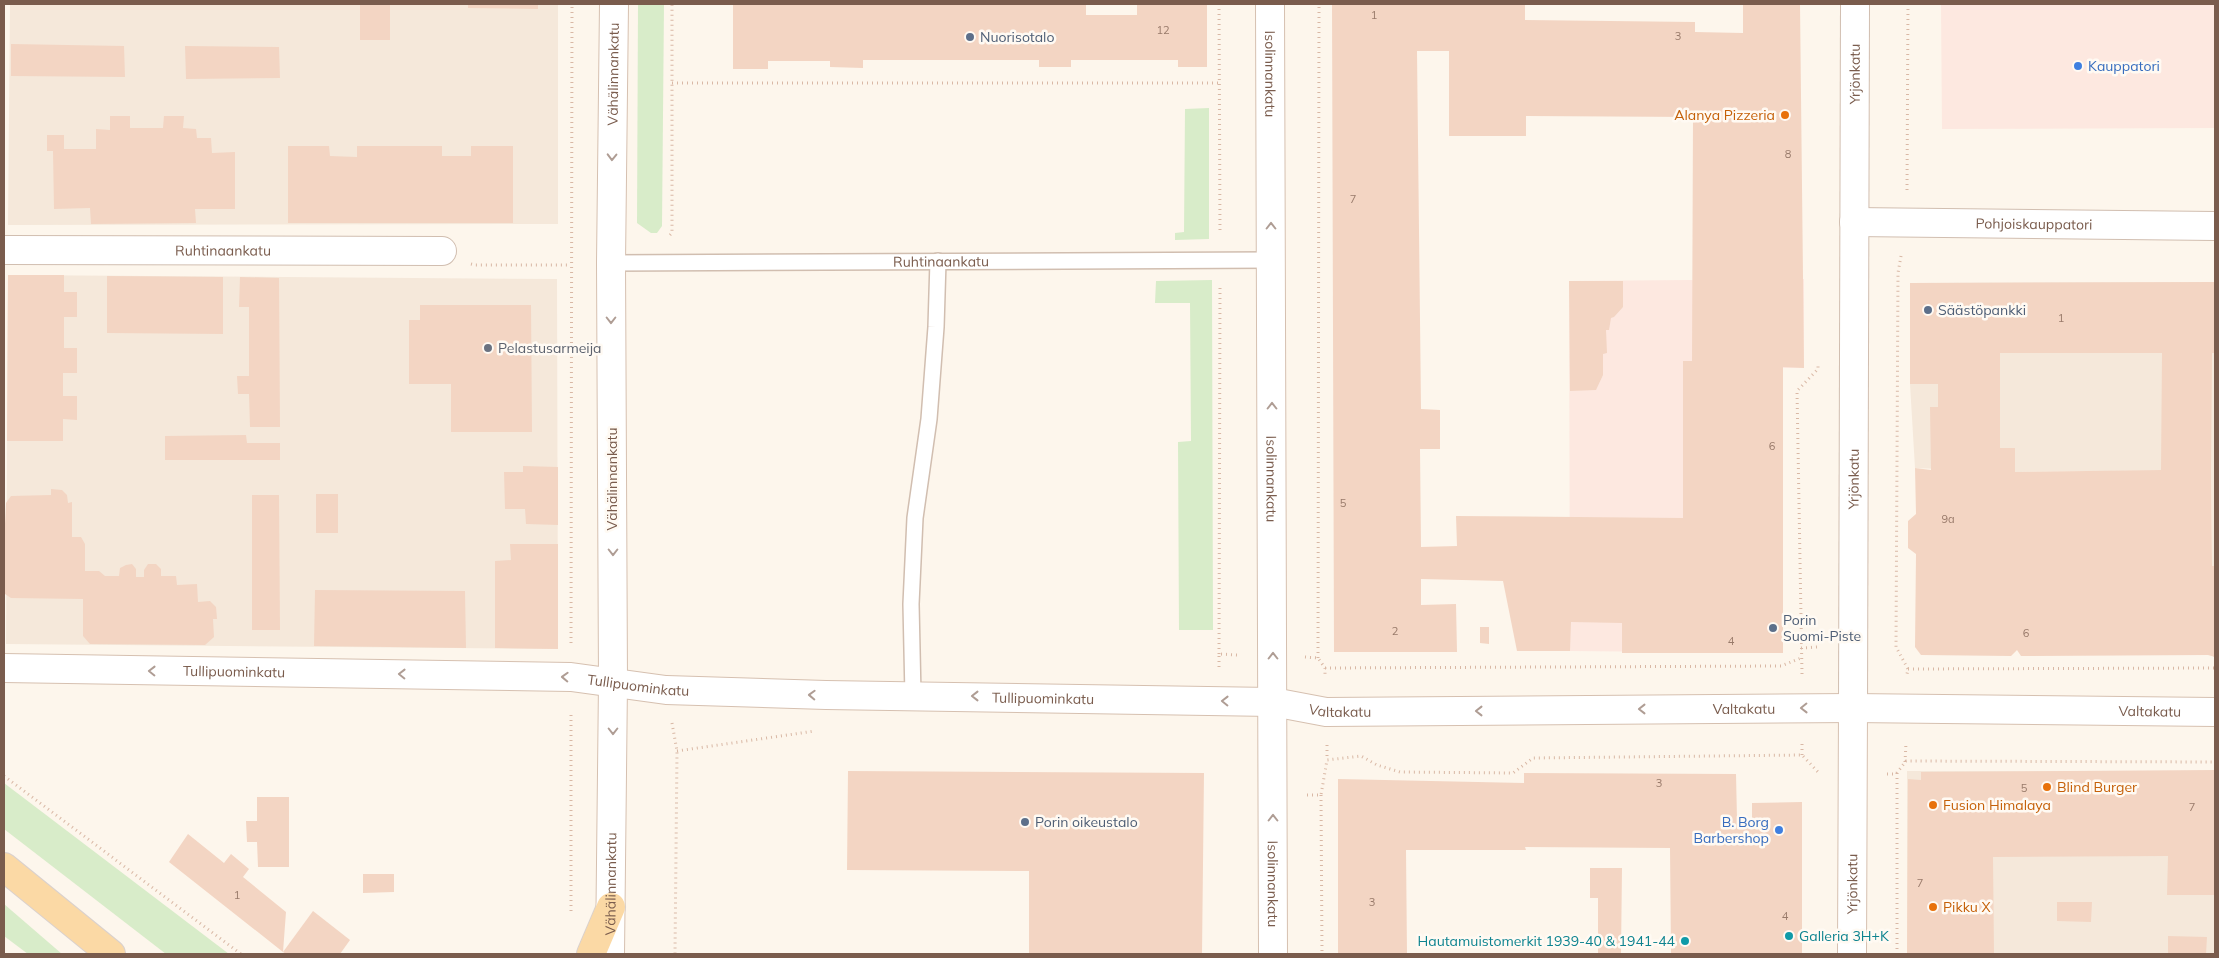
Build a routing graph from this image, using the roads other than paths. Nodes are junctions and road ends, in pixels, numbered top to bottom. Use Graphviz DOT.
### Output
graph roads {
  1 [pos="614,4"];
  2 [pos="1270,4"];
  3 [pos="1855,4"];
  4 [pos="1854,222"];
  5 [pos="2215,226"];
  6 [pos="4,250"];
  7 [pos="442,251"];
  8 [pos="1271,260"];
  9 [pos="938,261"];
  10 [pos="611,262"];
  11 [pos="4,668"];
  12 [pos="613,682"];
  13 [pos="913,696"];
  14 [pos="1273,702"];
  15 [pos="1853,708"];
  16 [pos="2215,712"];
  17 [pos="4,867"];
  18 [pos="611,907"];
  19 [pos="110,951"];
  20 [pos="591,954"];
  21 [pos="610,954"];
  22 [pos="626,954"];
  23 [pos="1273,954"];
  24 [pos="1852,954"];
  1 -- 10 [label="street, Vähälinnankatu, one-way"];
  8 -- 2 [label="street, Isolinnankatu, one-way"];
  3 -- 4 [label="street, Yrjönkatu"];
  4 -- 5 [label="street, Pohjoiskauppatori"];
  4 -- 15 [label="street, Yrjönkatu"];
  6 -- 7 [label="street, Ruhtinaankatu"];
  8 -- 9 [label="lane, Ruhtinaankatu"];
  14 -- 8 [label="street, Isolinnankatu, one-way"];
  9 -- 10 [label="lane, Ruhtinaankatu"];
  9 -- 13 [label="lane"];
  10 -- 12 [label="street, Vähälinnankatu, one-way"];
  12 -- 11 [label="street, Tullipuominkatu, one-way"];
  13 -- 12 [label="street, Tullipuominkatu, one-way"];
  12 -- 18 [label="street, Vähälinnankatu, one-way"];
  14 -- 13 [label="street, Tullipuominkatu, one-way"];
  15 -- 14 [label="street, Valtakatu, one-way"];
  23 -- 14 [label="street, Isolinnankatu, one-way"];
  15 -- 16 [label="street, Valtakatu"];
  15 -- 24 [label="street, Yrjönkatu"];
  17 -- 19 [label="main road"];
  18 -- 20 [label="main road"];
  18 -- 21 [label="street, Vähälinnankatu"];
  18 -- 22 [label="street"];
}
